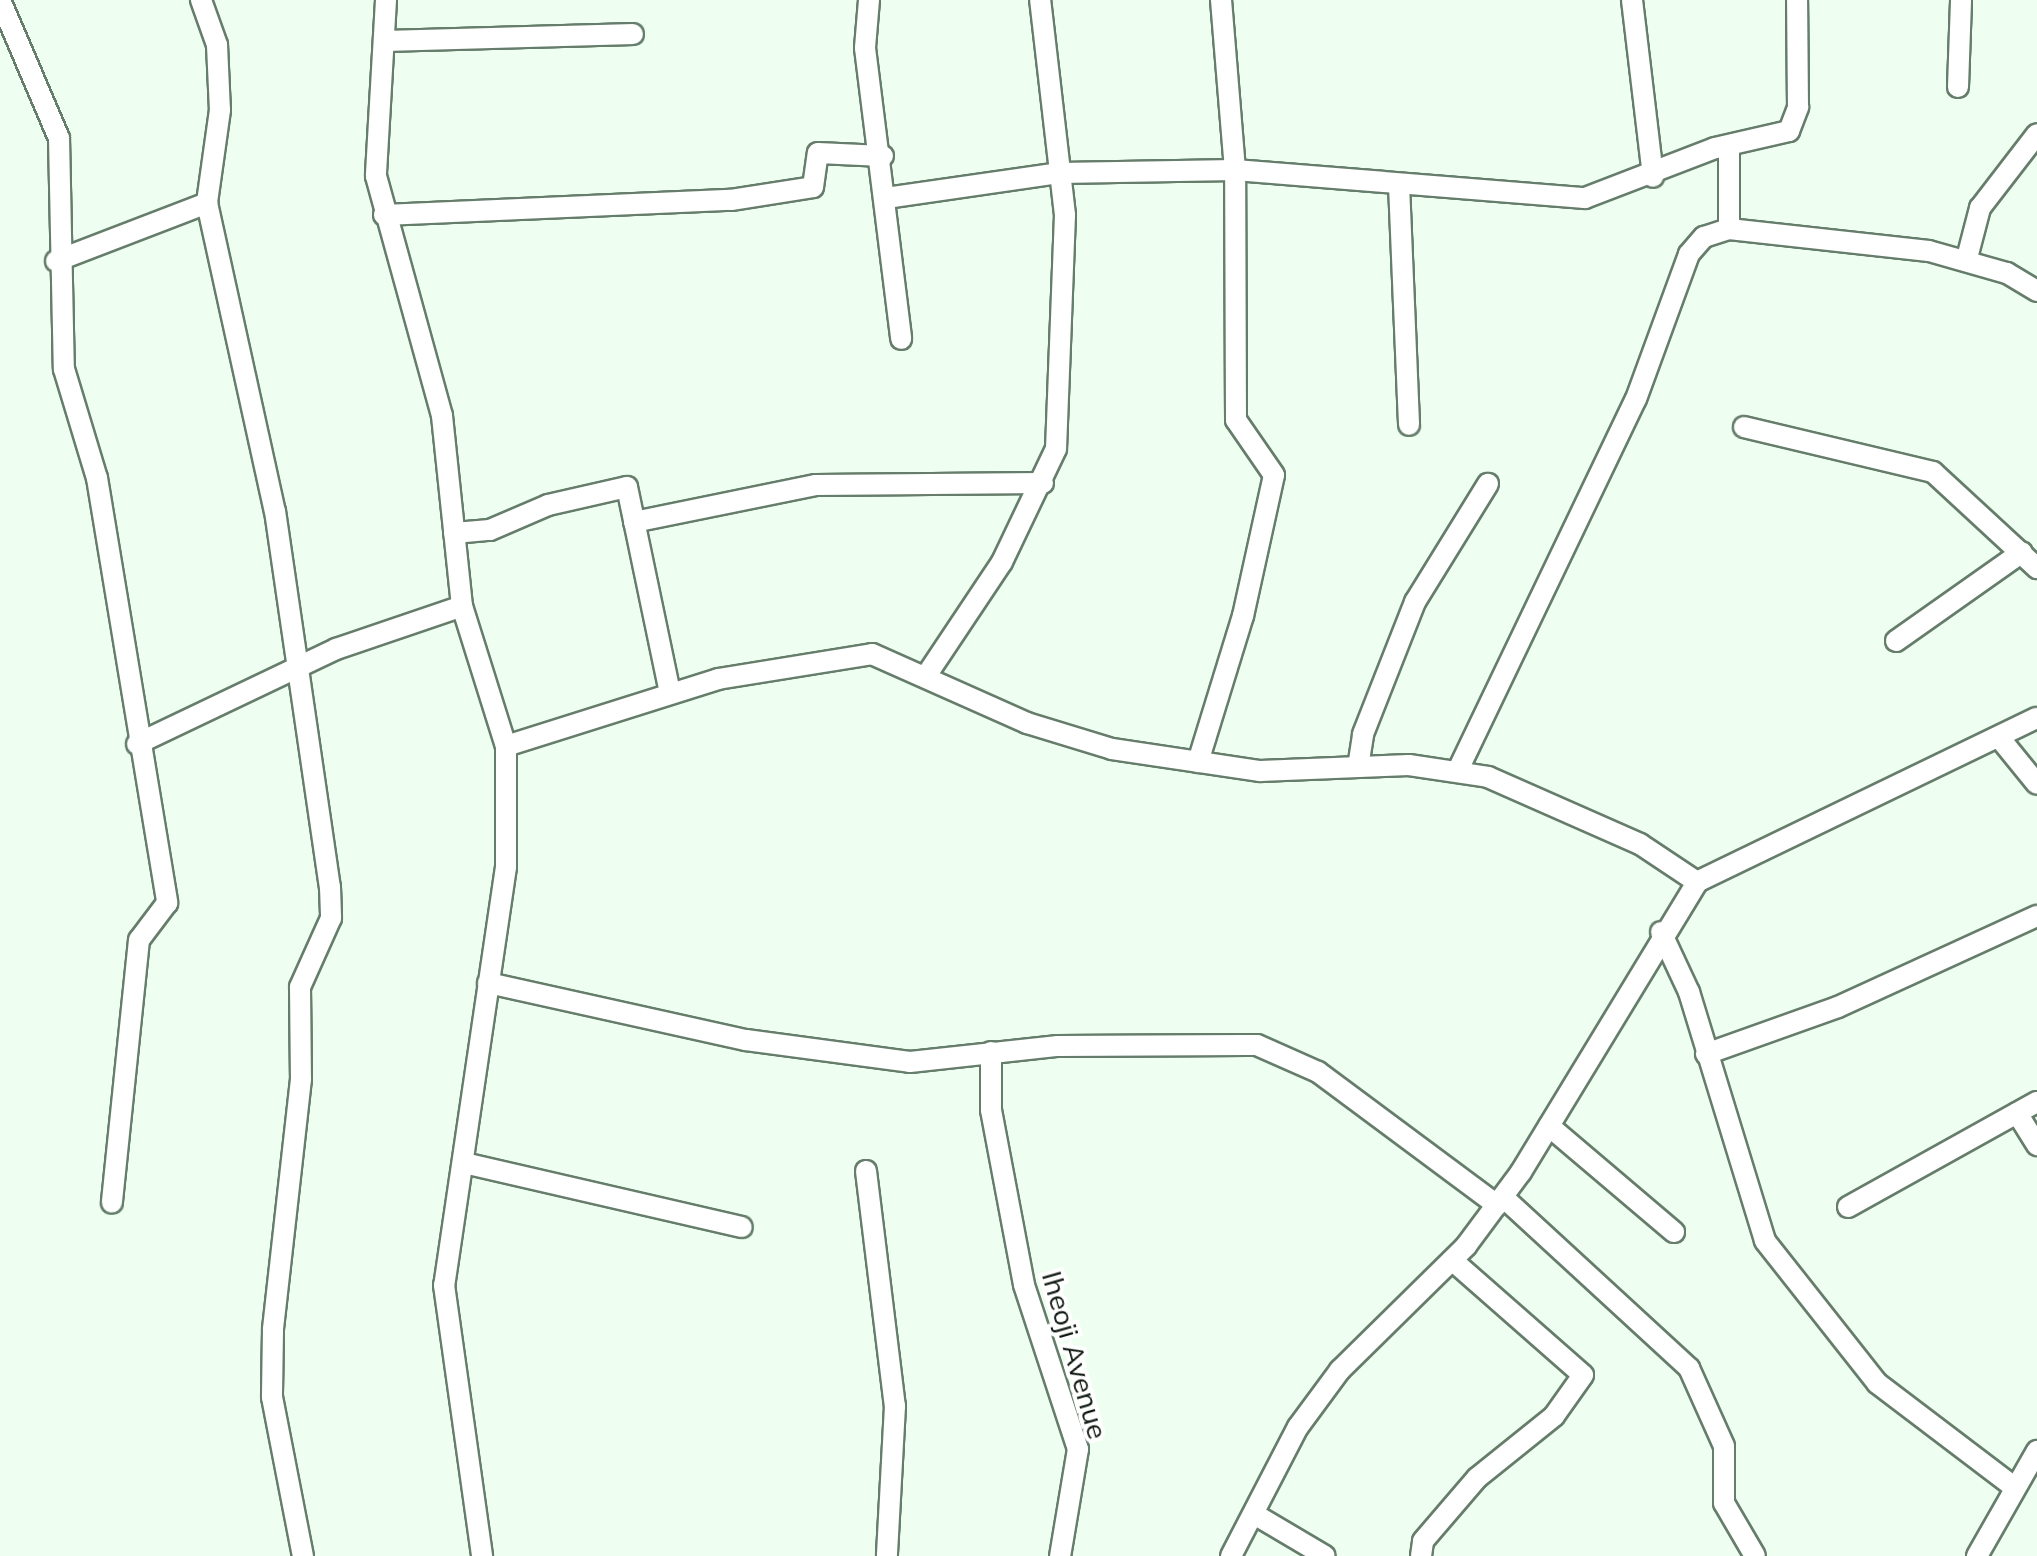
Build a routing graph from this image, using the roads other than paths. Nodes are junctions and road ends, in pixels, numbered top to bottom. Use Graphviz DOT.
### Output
graph roads {
  1 [pos="0,0"];
  2 [pos="201,0"];
  3 [pos="386,0"];
  4 [pos="869,0"];
  5 [pos="1040,0"];
  6 [pos="1221,0"];
  7 [pos="1632,0"];
  8 [pos="1797,0"];
  9 [pos="1960,0"];
  10 [pos="633,34"];
  11 [pos="386,41"];
  12 [pos="1958,87"];
  13 [pos="2037,134"];
  14 [pos="1729,146"];
  15 [pos="883,156"];
  16 [pos="1235,170"];
  17 [pos="1060,173"];
  18 [pos="1654,177"];
  19 [pos="1400,185"];
  20 [pos="886,198"];
  21 [pos="207,203"];
  22 [pos="384,215"];
  23 [pos="1730,229"];
  24 [pos="1966,258"];
  25 [pos="56,261"];
  26 [pos="2037,291"];
  27 [pos="901,338"];
  28 [pos="1409,425"];
  29 [pos="1744,427"];
  30 [pos="1043,483"];
  31 [pos="1488,484"];
  32 [pos="634,522"];
  33 [pos="454,533"];
  34 [pos="2032,560"];
  35 [pos="462,606"];
  36 [pos="1896,641"];
  37 [pos="297,673"];
  38 [pos="928,673"];
  39 [pos="670,693"];
  40 [pos="2037,718"];
  41 [pos="2002,742"];
  42 [pos="137,744"];
  43 [pos="506,746"];
  44 [pos="1198,762"];
  45 [pos="1358,767"];
  46 [pos="1458,770"];
  47 [pos="2037,784"];
  48 [pos="1697,882"];
  49 [pos="2037,916"];
  50 [pos="1661,932"];
  51 [pos="488,984"];
  52 [pos="991,1052"];
  53 [pos="1706,1054"];
  54 [pos="2037,1102"];
  55 [pos="2017,1114"];
  56 [pos="1549,1126"];
  57 [pos="2037,1146"];
  58 [pos="464,1163"];
  59 [pos="866,1171"];
  60 [pos="1500,1201"];
  61 [pos="112,1203"];
  62 [pos="1848,1206"];
  63 [pos="742,1227"];
  64 [pos="1674,1232"];
  65 [pos="1452,1260"];
  66 [pos="2037,1452"];
  67 [pos="2014,1488"];
  68 [pos="1254,1514"];
  69 [pos="303,1556"];
  70 [pos="482,1556"];
  71 [pos="887,1556"];
  72 [pos="1060,1556"];
  73 [pos="1231,1556"];
  74 [pos="1325,1556"];
  75 [pos="1421,1556"];
  76 [pos="1755,1556"];
  77 [pos="1978,1556"];
  1 -- 25 [label="street"];
  2 -- 21 [label="street"];
  3 -- 11 [label="street"];
  4 -- 15 [label="street"];
  5 -- 17 [label="street"];
  6 -- 16 [label="street"];
  7 -- 18 [label="street"];
  8 -- 14 [label="street"];
  9 -- 12 [label="street"];
  10 -- 11 [label="street"];
  11 -- 22 [label="street"];
  13 -- 24 [label="street"];
  14 -- 18 [label="street"];
  14 -- 23 [label="street"];
  15 -- 20 [label="street"];
  15 -- 22 [label="street"];
  16 -- 17 [label="street"];
  16 -- 19 [label="street"];
  16 -- 44 [label="street"];
  17 -- 20 [label="street"];
  17 -- 30 [label="street"];
  18 -- 19 [label="street"];
  19 -- 28 [label="street"];
  20 -- 27 [label="street"];
  21 -- 25 [label="street"];
  21 -- 37 [label="street"];
  22 -- 33 [label="street"];
  23 -- 24 [label="street"];
  23 -- 46 [label="street"];
  24 -- 26 [label="street"];
  25 -- 42 [label="street"];
  29 -- 34 [label="street"];
  30 -- 32 [label="street"];
  30 -- 38 [label="street"];
  31 -- 45 [label="street"];
  32 -- 33 [label="street"];
  32 -- 39 [label="street"];
  33 -- 35 [label="street"];
  34 -- 36 [label="street"];
  35 -- 37 [label="street"];
  35 -- 43 [label="street"];
  37 -- 42 [label="street"];
  37 -- 69 [label="street"];
  38 -- 39 [label="street"];
  38 -- 44 [label="street"];
  39 -- 43 [label="street"];
  40 -- 41 [label="street"];
  41 -- 47 [label="street"];
  41 -- 48 [label="street"];
  42 -- 61 [label="street"];
  43 -- 51 [label="street"];
  44 -- 45 [label="street"];
  45 -- 46 [label="street"];
  46 -- 48 [label="street"];
  48 -- 50 [label="street"];
  49 -- 53 [label="street"];
  50 -- 53 [label="street"];
  50 -- 56 [label="street"];
  51 -- 52 [label="street"];
  51 -- 58 [label="street"];
  52 -- 60 [label="street"];
  52 -- 72 [label="street, Iheoji Avenue"];
  53 -- 67 [label="street"];
  54 -- 55 [label="street"];
  55 -- 57 [label="street"];
  55 -- 62 [label="street"];
  56 -- 60 [label="street"];
  56 -- 64 [label="street"];
  58 -- 63 [label="street"];
  58 -- 70 [label="street"];
  59 -- 71 [label="street"];
  60 -- 65 [label="street"];
  60 -- 76 [label="street"];
  65 -- 68 [label="street"];
  65 -- 75 [label="street"];
  66 -- 67 [label="street"];
  67 -- 77 [label="street"];
  68 -- 73 [label="street"];
  68 -- 74 [label="street"];
}
